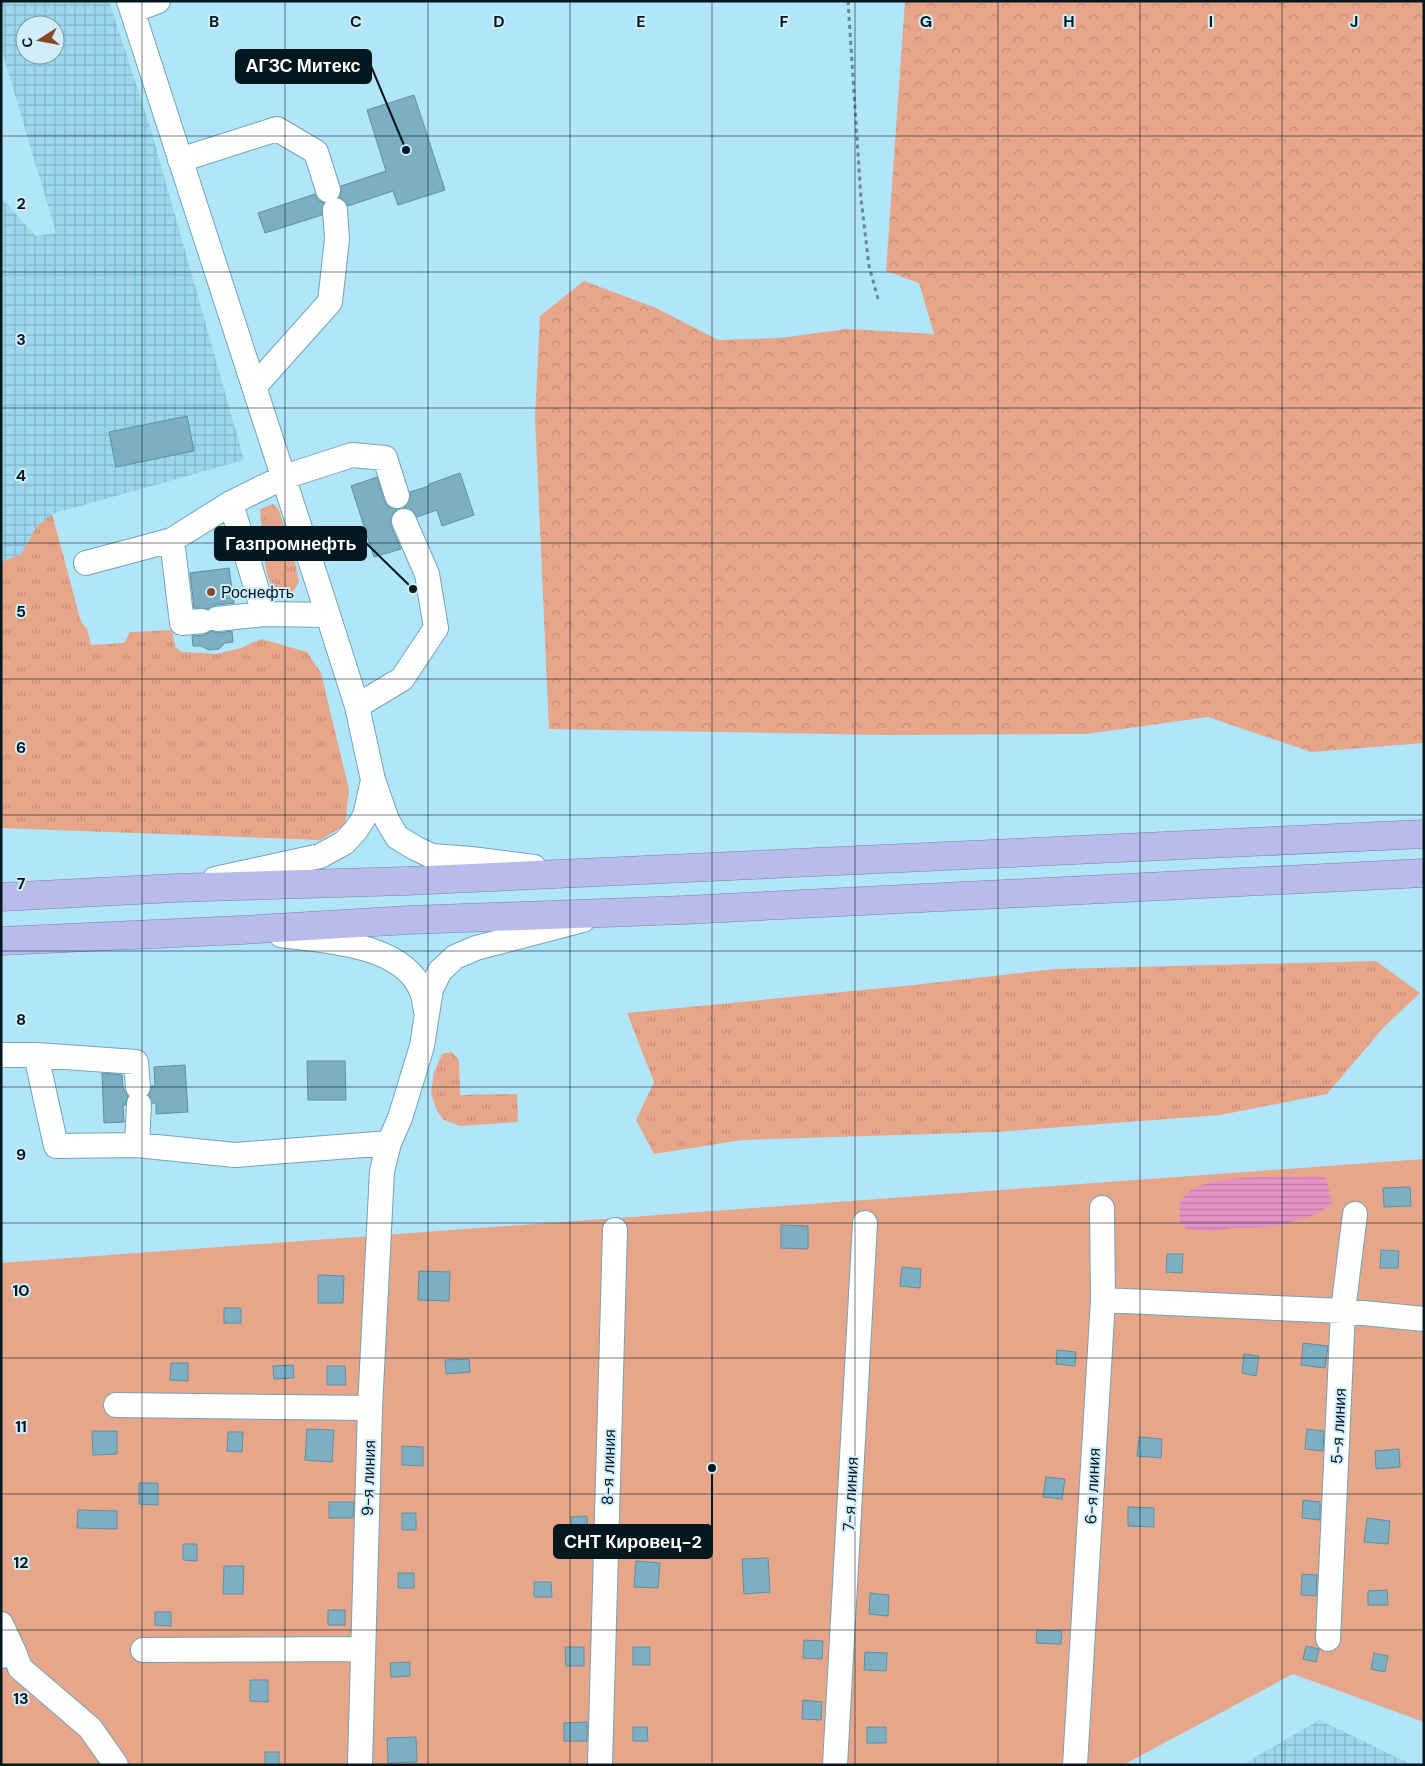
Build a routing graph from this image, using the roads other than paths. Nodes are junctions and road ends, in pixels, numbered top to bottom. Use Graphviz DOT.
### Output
graph roads {
  1 [pos="158,1"];
  2 [pos="130,6"];
  3 [pos="180,160"];
  4 [pos="254,387"];
  5 [pos="284,477"];
  6 [pos="396,496"];
  7 [pos="231,503"];
  8 [pos="404,521"];
  9 [pos="172,540"];
  10 [pos="86,563"];
  11 [pos="264,614"];
  12 [pos="328,615"];
  13 [pos="357,706"];
  14 [pos="373,780"];
  15 [pos="1424,834"];
  16 [pos="575,872"];
  17 [pos="1424,873"];
  18 [pos="175,888"];
  19 [pos="1,897"];
  20 [pos="612,912"];
  21 [pos="242,930"];
  22 [pos="1,941"];
  23 [pos="428,1020"];
  24 [pos="1,1055"];
  25 [pos="36,1055"];
  26 [pos="389,1143"];
  27 [pos="137,1145"];
  28 [pos="1102,1208"];
  29 [pos="1355,1214"];
  30 [pos="865,1223"];
  31 [pos="615,1230"];
  32 [pos="1103,1300"];
  33 [pos="1343,1311"];
  34 [pos="1424,1319"];
  35 [pos="116,1405"];
  36 [pos="370,1408"];
  37 [pos="1,1624"];
  38 [pos="1328,1639"];
  39 [pos="363,1648"];
  40 [pos="143,1650"];
  41 [pos="8,1654"];
  42 [pos="116,1765"];
  43 [pos="360,1765"];
  44 [pos="600,1765"];
  45 [pos="835,1765"];
  46 [pos="1075,1765"];
  1 -- 2 [label="street"];
  2 -- 3 [label="street"];
  3 -- 4 [label="street"];
  3 -- 4 [label="street"];
  4 -- 5 [label="street"];
  5 -- 6 [label="street"];
  5 -- 7 [label="street"];
  5 -- 12 [label="street"];
  7 -- 9 [label="street"];
  7 -- 11 [label="street"];
  8 -- 13 [label="street"];
  9 -- 10 [label="street"];
  9 -- 11 [label="street"];
  11 -- 12 [label="street"];
  12 -- 13 [label="street"];
  13 -- 14 [label="street"];
  14 -- 16 [label="street"];
  14 -- 18 [label="street"];
  15 -- 16 [label="highway"];
  16 -- 18 [label="highway"];
  17 -- 20 [label="highway"];
  18 -- 19 [label="highway"];
  20 -- 21 [label="highway"];
  20 -- 23 [label="street, 9-я линия"];
  21 -- 22 [label="highway"];
  21 -- 23 [label="street"];
  23 -- 26 [label="street, 9-я линия"];
  24 -- 25 [label="street"];
  25 -- 27 [label="street"];
  25 -- 27 [label="street"];
  26 -- 27 [label="street"];
  26 -- 36 [label="street, 9-я линия"];
  28 -- 32 [label="street, 6-я линия"];
  29 -- 33 [label="street, 5-я линия"];
  30 -- 45 [label="street, 7-я линия"];
  31 -- 44 [label="street, 8-я линия"];
  32 -- 33 [label="street"];
  32 -- 46 [label="street, 6-я линия"];
  33 -- 34 [label="street"];
  33 -- 38 [label="street, 5-я линия"];
  35 -- 36 [label="street"];
  36 -- 39 [label="street, 9-я линия"];
  37 -- 41 [label="street"];
  39 -- 40 [label="street"];
  39 -- 43 [label="street, 9-я линия"];
  41 -- 42 [label="street"];
}
